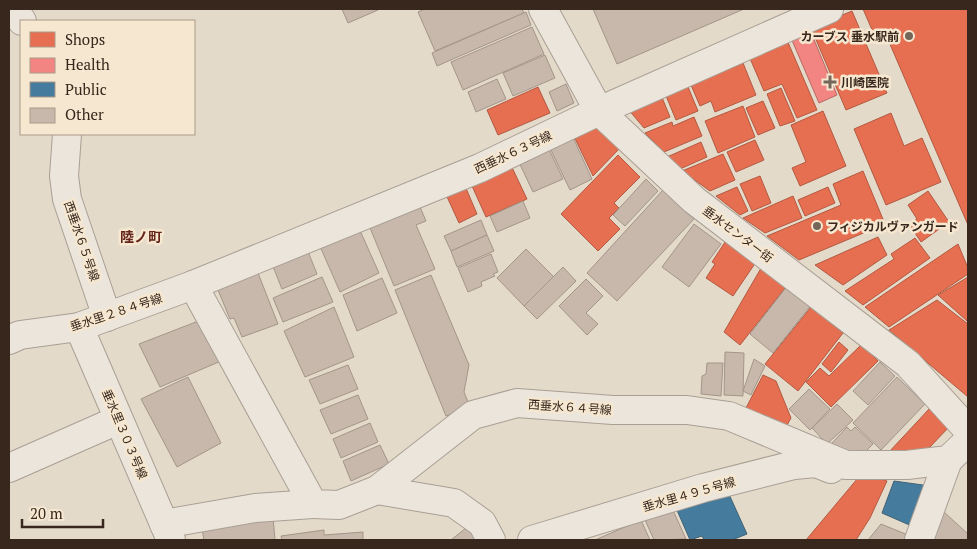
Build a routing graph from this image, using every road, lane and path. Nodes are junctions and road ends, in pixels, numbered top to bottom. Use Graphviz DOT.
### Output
graph roads {
  1 [pos="13,9"];
  2 [pos="543,9"];
  3 [pos="829,9"];
  4 [pos="21,20"];
  5 [pos="599,111"];
  6 [pos="67,135"];
  7 [pos="193,286"];
  8 [pos="107,317"];
  9 [pos="79,327"];
  10 [pos="9,340"];
  11 [pos="118,420"];
  12 [pos="968,430"];
  13 [pos="968,441"];
  14 [pos="948,460"];
  15 [pos="846,465"];
  16 [pos="9,468"];
  17 [pos="377,490"];
  18 [pos="312,504"];
  19 [pos="168,532"];
  20 [pos="491,540"];
  21 [pos="532,540"];
  22 [pos="919,540"];
  1 -- 4 [label="street"];
  2 -- 5 [label="street, 垂水センター街"];
  3 -- 5 [label="street, 西垂水６３号線"];
  5 -- 7 [label="street, 西垂水６３号線"];
  5 -- 12 [label="street, 垂水センター街"];
  6 -- 8 [label="street, 西垂水６５号線"];
  7 -- 8 [label="street, 垂水里２８４号線"];
  7 -- 18 [label="street"];
  8 -- 9 [label="street, 垂水里２８４号線"];
  9 -- 10 [label="street, 垂水里２８４号線"];
  9 -- 11 [label="street, 垂水里３０３号線"];
  11 -- 16 [label="street"];
  11 -- 19 [label="street, 垂水里３０３号線"];
  13 -- 14 [label="street"];
  14 -- 15 [label="street, 西垂水６４号線"];
  14 -- 22 [label="street"];
  15 -- 17 [label="street, 西垂水６４号線"];
  15 -- 21 [label="street, 垂水里４９５号線"];
  17 -- 18 [label="street, 西垂水６４号線"];
  17 -- 20 [label="street"];
  18 -- 19 [label="street, 西垂水６４号線"];
}
